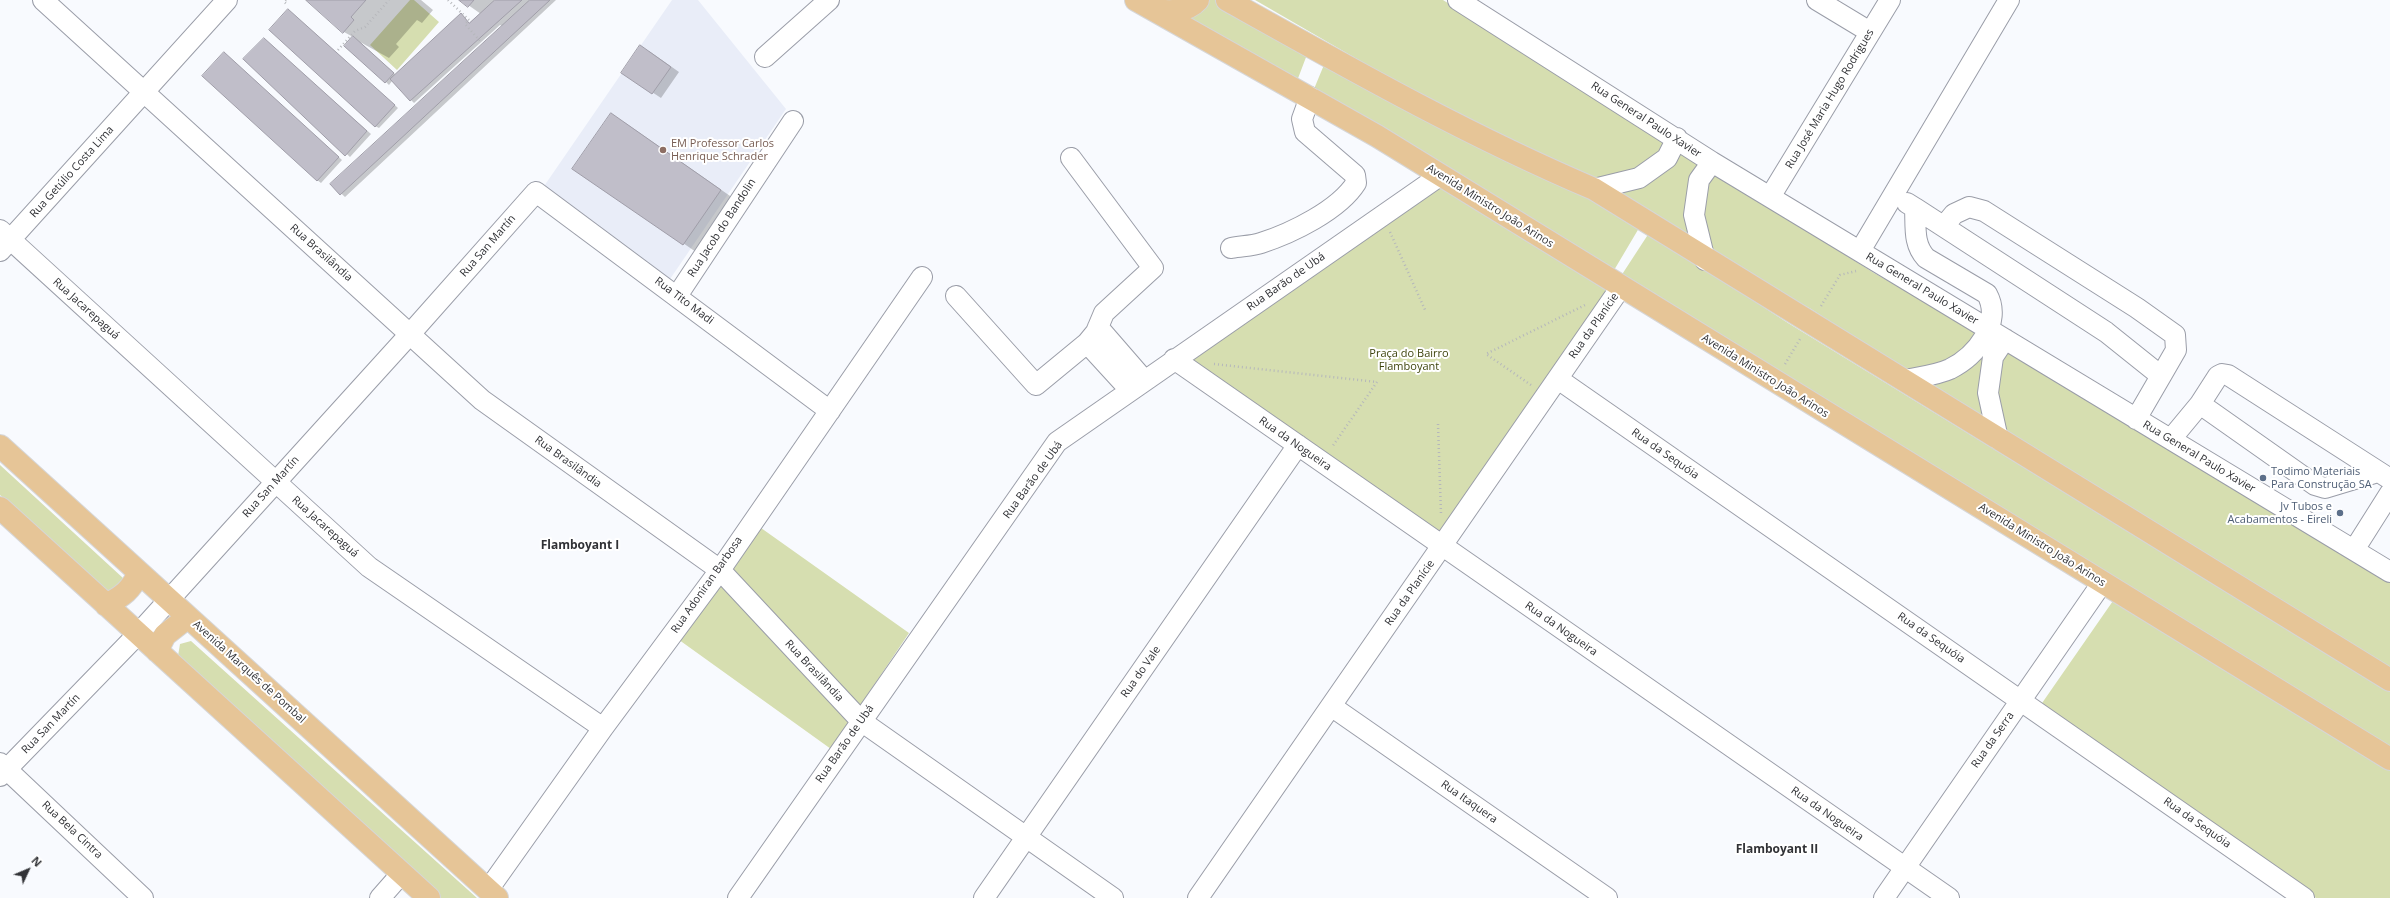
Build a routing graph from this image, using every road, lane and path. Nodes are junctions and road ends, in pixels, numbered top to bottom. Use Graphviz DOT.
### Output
graph roads {
  1 [pos="43,0"];
  2 [pos="228,0"];
  3 [pos="286,0"];
  4 [pos="389,0"];
  5 [pos="448,0"];
  6 [pos="829,0"];
  7 [pos="1198,0"];
  8 [pos="1227,0"];
  9 [pos="1458,0"];
  10 [pos="1817,0"];
  11 [pos="1890,0"];
  12 [pos="2009,0"];
  13 [pos="1142,3"];
  14 [pos="288,5"];
  15 [pos="1870,32"];
  16 [pos="480,41"];
  17 [pos="338,50"];
  18 [pos="765,57"];
  19 [pos="144,92"];
  20 [pos="1310,97"];
  21 [pos="793,121"];
  22 [pos="1678,138"];
  23 [pos="1071,158"];
  24 [pos="1712,162"];
  25 [pos="1440,175"];
  26 [pos="1594,189"];
  27 [pos="536,192"];
  28 [pos="1894,194"];
  29 [pos="1770,197"];
  30 [pos="1915,208"];
  31 [pos="1382,216"];
  32 [pos="1944,226"];
  33 [pos="3,241"];
  34 [pos="1231,248"];
  35 [pos="1860,251"];
  36 [pos="1705,260"];
  37 [pos="922,277"];
  38 [pos="1621,287"];
  39 [pos="677,296"];
  40 [pos="956,296"];
  41 [pos="1586,305"];
  42 [pos="1426,312"];
  43 [pos="1989,329"];
  44 [pos="410,334"];
  45 [pos="1092,335"];
  46 [pos="2005,340"];
  47 [pos="1174,359"];
  48 [pos="1213,364"];
  49 [pos="2161,376"];
  50 [pos="1558,379"];
  51 [pos="1905,380"];
  52 [pos="1137,385"];
  53 [pos="1546,396"];
  54 [pos="2200,404"];
  55 [pos="830,411"];
  56 [pos="2136,419"];
  57 [pos="1438,424"];
  58 [pos="1998,439"];
  59 [pos="2171,440"];
  60 [pos="1298,445"];
  61 [pos="0,446"];
  62 [pos="1322,462"];
  63 [pos="2384,475"];
  64 [pos="276,482"];
  65 [pos="2390,493"];
  66 [pos="0,508"];
  67 [pos="1441,515"];
  68 [pos="1442,546"];
  69 [pos="2354,550"];
  70 [pos="2387,565"];
  71 [pos="720,570"];
  72 [pos="139,573"];
  73 [pos="2102,583"];
  74 [pos="169,600"];
  75 [pos="106,605"];
  76 [pos="188,617"];
  77 [pos="138,634"];
  78 [pos="157,651"];
  79 [pos="2390,680"];
  80 [pos="2020,700"];
  81 [pos="1331,706"];
  82 [pos="861,721"];
  83 [pos="603,728"];
  84 [pos="2390,759"];
  85 [pos="2,769"];
  86 [pos="1025,838"];
  87 [pos="1905,868"];
  88 [pos="402,874"];
  89 [pos="493,894"];
  90 [pos="144,898"];
  91 [pos="380,898"];
  92 [pos="429,898"];
  93 [pos="738,898"];
  94 [pos="984,898"];
  95 [pos="1112,898"];
  96 [pos="1198,898"];
  97 [pos="1607,898"];
  98 [pos="1884,898"];
  99 [pos="1949,898"];
  100 [pos="2304,898"];
  1 -- 19 [label="street, Rua Brasilândia"];
  2 -- 19 [label="street, Rua Getúlio Costa Lima"];
  3 -- 14 [label="path"];
  4 -- 17 [label="path"];
  5 -- 16 [label="path"];
  6 -- 18 [label="street"];
  7 -- 13 [label="main road"];
  8 -- 26 [label="main road"];
  9 -- 22 [label="street, Rua General Paulo Xavier"];
  10 -- 15 [label="street"];
  11 -- 15 [label="street, Rua José Maria Hugo Rodrigues"];
  12 -- 28 [label="street"];
  13 -- 20 [label="main road, Avenida Ministro João Arinos"];
  15 -- 29 [label="street, Rua José Maria Hugo Rodrigues"];
  19 -- 33 [label="street, Rua Getúlio Costa Lima"];
  19 -- 44 [label="street, Rua Brasilândia"];
  20 -- 25 [label="main road, Avenida Ministro João Arinos"];
  20 -- 34 [label="street"];
  21 -- 39 [label="street, Rua Jacob do Bandolin"];
  22 -- 24 [label="street, Rua General Paulo Xavier"];
  22 -- 26 [label="street"];
  23 -- 45 [label="street"];
  24 -- 29 [label="street, Rua General Paulo Xavier"];
  24 -- 36 [label="street"];
  25 -- 31 [label="street, Rua Barão de Ubá"];
  25 -- 38 [label="main road, Avenida Ministro João Arinos"];
  26 -- 36 [label="main road"];
  27 -- 39 [label="street, Rua Tito Madi"];
  27 -- 44 [label="street, Rua San Martín"];
  28 -- 30 [label="street"];
  28 -- 35 [label="street"];
  29 -- 35 [label="street, Rua General Paulo Xavier"];
  30 -- 32 [label="street"];
  30 -- 43 [label="street"];
  31 -- 42 [label="path"];
  31 -- 47 [label="street, Rua Barão de Ubá"];
  32 -- 49 [label="street"];
  32 -- 49 [label="street"];
  33 -- 64 [label="street, Rua Jacarepaguá"];
  35 -- 43 [label="street, Rua General Paulo Xavier"];
  36 -- 51 [label="main road"];
  37 -- 55 [label="street, Rua Adoniran Barbosa"];
  38 -- 50 [label="street, Rua da Planície"];
  38 -- 73 [label="main road, Avenida Ministro João Arinos"];
  39 -- 55 [label="street, Rua Tito Madi"];
  40 -- 45 [label="street"];
  41 -- 53 [label="path"];
  43 -- 46 [label="street, Rua General Paulo Xavier"];
  43 -- 51 [label="street"];
  44 -- 64 [label="street, Rua San Martín"];
  44 -- 71 [label="street, Rua Brasilândia"];
  45 -- 52 [label="street"];
  46 -- 56 [label="street, Rua General Paulo Xavier"];
  46 -- 58 [label="street"];
  47 -- 52 [label="street, Rua Barão de Ubá"];
  47 -- 60 [label="street, Rua da Nogueira"];
  48 -- 62 [label="path"];
  49 -- 56 [label="street"];
  50 -- 53 [label="street, Rua da Planície"];
  50 -- 80 [label="street, Rua da Sequóia"];
  51 -- 58 [label="main road"];
  52 -- 82 [label="street, Rua Barão de Ubá"];
  53 -- 68 [label="street, Rua da Planície"];
  54 -- 59 [label="street"];
  54 -- 63 [label="street"];
  54 -- 63 [label="street"];
  55 -- 71 [label="street, Rua Adoniran Barbosa"];
  56 -- 59 [label="street, Rua General Paulo Xavier"];
  57 -- 67 [label="path"];
  58 -- 79 [label="main road"];
  59 -- 69 [label="street, Rua General Paulo Xavier"];
  60 -- 62 [label="street, Rua da Nogueira"];
  60 -- 86 [label="street, Rua do Vale"];
  61 -- 72 [label="main road, Avenida Marquês de Pombal"];
  62 -- 68 [label="street, Rua da Nogueira"];
  64 -- 74 [label="street, Rua San Martín"];
  64 -- 83 [label="street, Rua Jacarepaguá"];
  65 -- 69 [label="street"];
  66 -- 75 [label="main road"];
  68 -- 81 [label="street, Rua da Planície"];
  68 -- 87 [label="street, Rua da Nogueira"];
  69 -- 70 [label="street, Rua General Paulo Xavier"];
  71 -- 82 [label="street, Rua Brasilândia"];
  71 -- 83 [label="street, Rua Adoniran Barbosa"];
  72 -- 74 [label="main road, Avenida Marquês de Pombal"];
  72 -- 75 [label="main road"];
  73 -- 80 [label="street, Rua da Serra"];
  73 -- 84 [label="main road, Avenida Ministro João Arinos"];
  74 -- 76 [label="main road, Avenida Marquês de Pombal"];
  74 -- 77 [label="street, Rua San Martín"];
  75 -- 77 [label="main road"];
  76 -- 78 [label="main road"];
  76 -- 89 [label="main road, Avenida Marquês de Pombal"];
  77 -- 78 [label="main road"];
  77 -- 85 [label="street, Rua San Martín"];
  78 -- 88 [label="main road"];
  80 -- 87 [label="street, Rua da Serra"];
  80 -- 100 [label="street, Rua da Sequóia"];
  81 -- 96 [label="street, Rua da Planície"];
  81 -- 97 [label="street, Rua Itaquera"];
  82 -- 86 [label="street, Rua Brasilândia"];
  82 -- 93 [label="street, Rua Barão de Ubá"];
  83 -- 89 [label="street, Rua Adoniran Barbosa"];
  85 -- 90 [label="street, Rua Bela Cintra"];
  86 -- 94 [label="street, Rua do Vale"];
  86 -- 95 [label="street, Rua Brasilândia"];
  87 -- 98 [label="street, Rua da Serra"];
  87 -- 99 [label="street, Rua da Nogueira"];
  88 -- 91 [label="street"];
  88 -- 92 [label="main road"];
}
